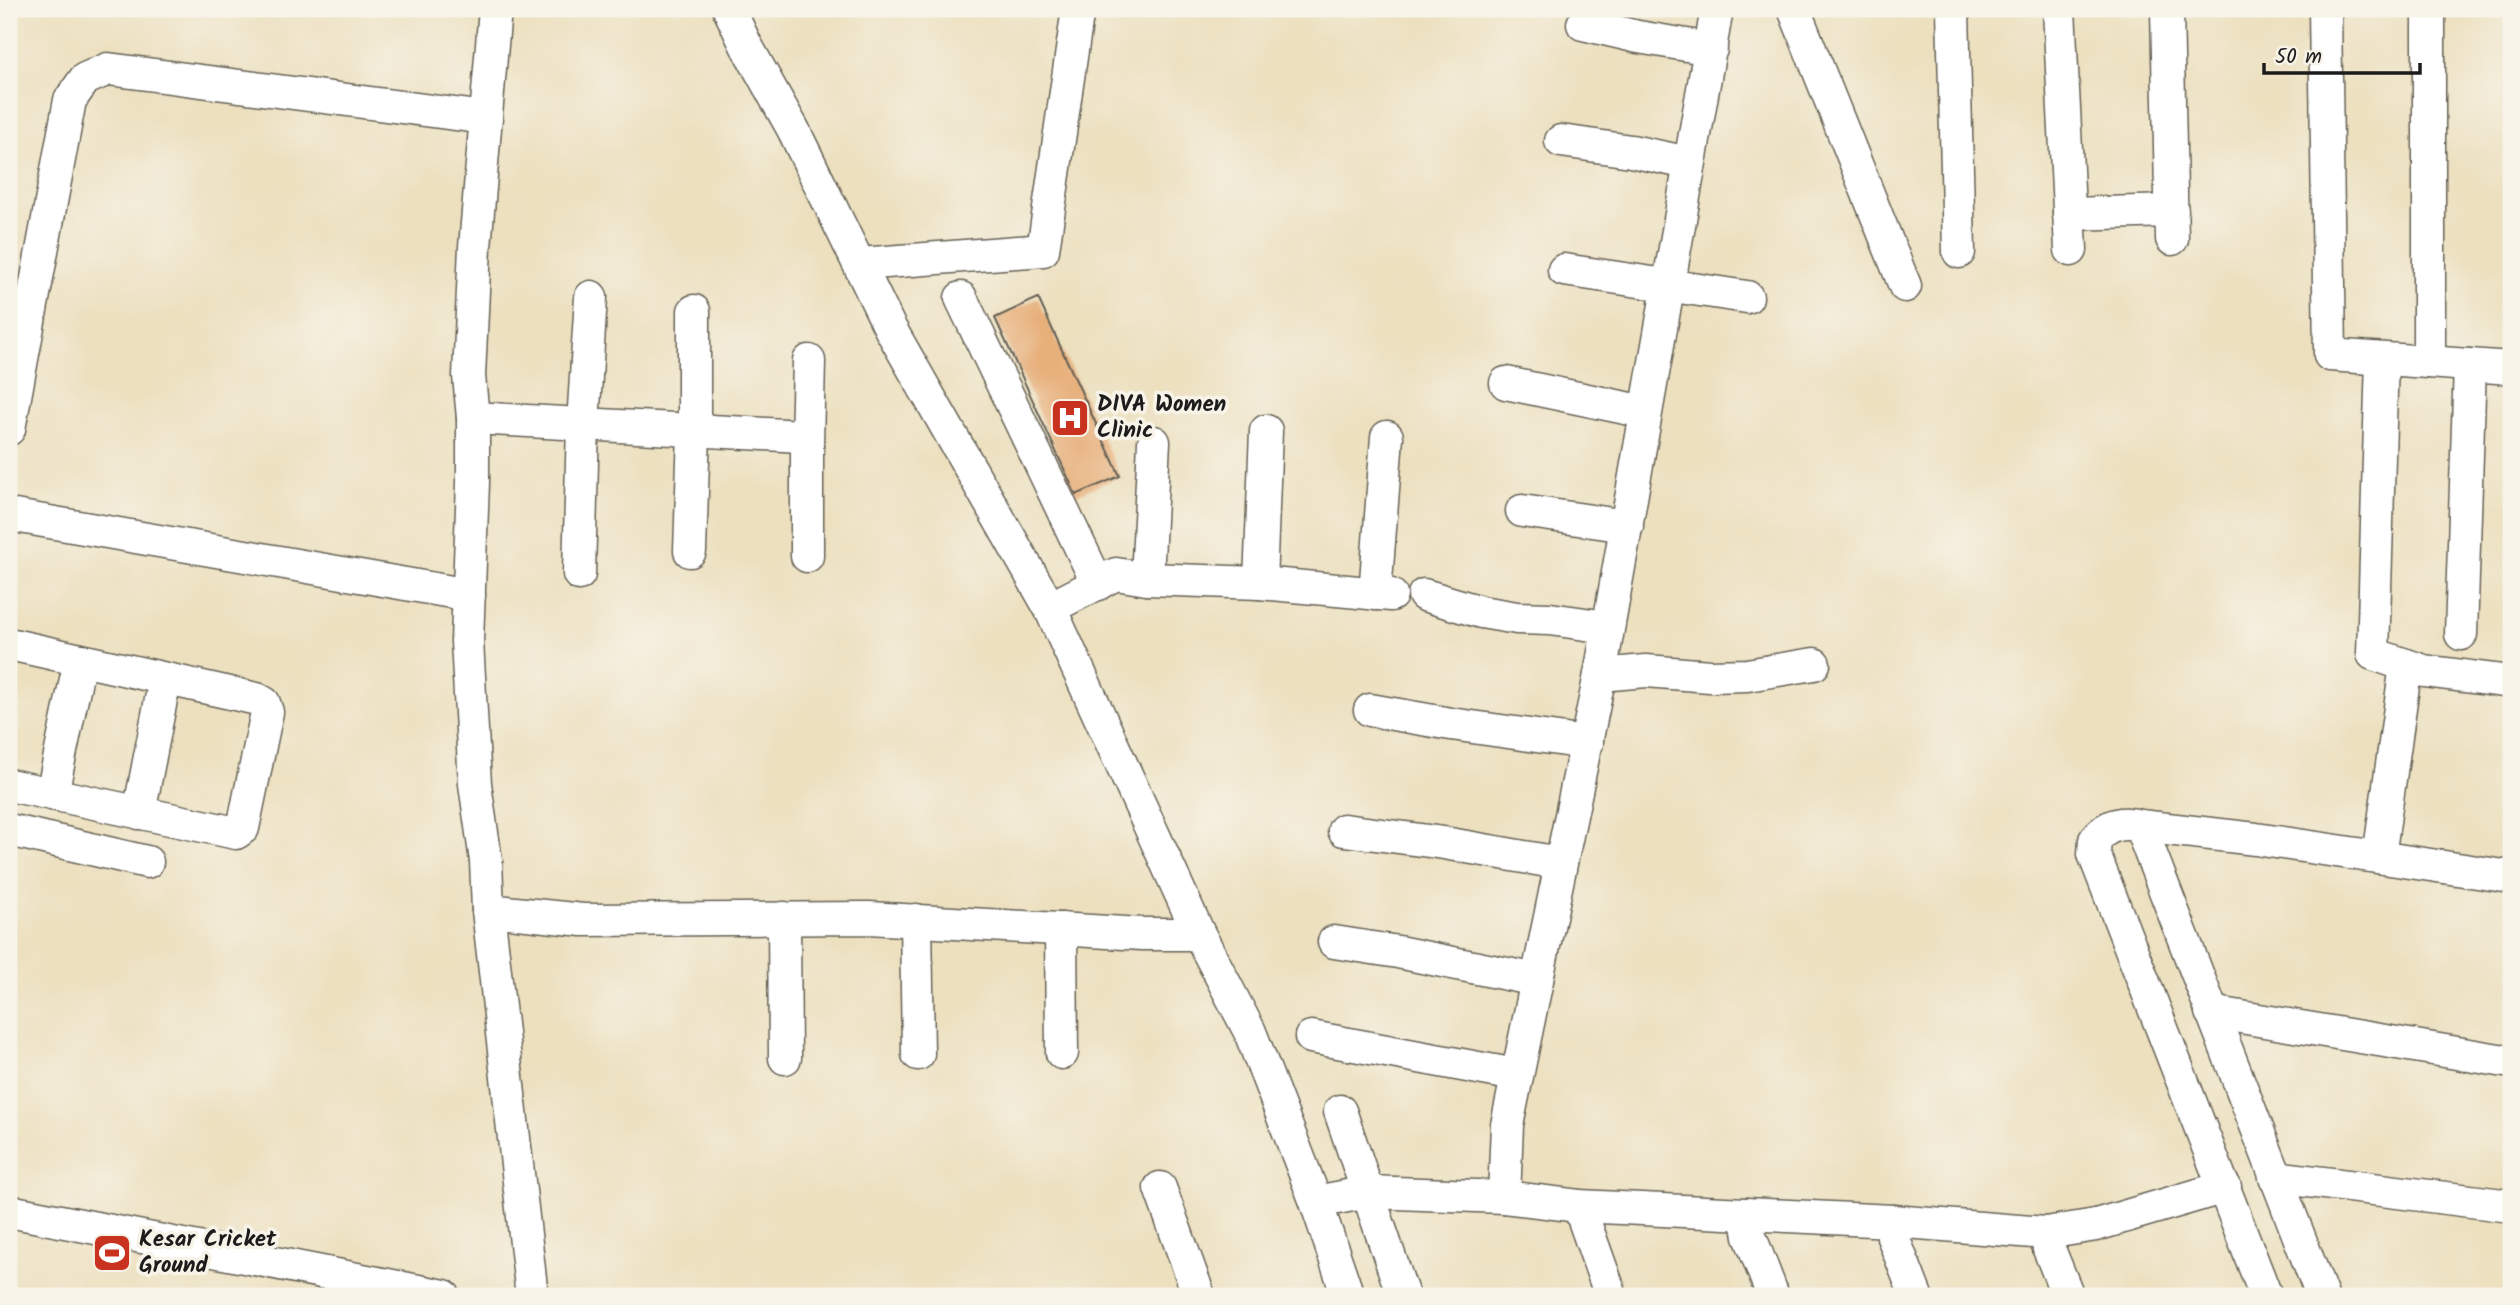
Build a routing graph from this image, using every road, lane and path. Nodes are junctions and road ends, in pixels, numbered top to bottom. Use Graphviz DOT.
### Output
graph roads {
  1 [pos="495,9"];
  2 [pos="730,9"];
  3 [pos="1078,9"];
  4 [pos="1717,9"];
  5 [pos="1794,9"];
  6 [pos="1953,9"];
  7 [pos="2059,9"];
  8 [pos="2167,9"];
  9 [pos="2325,9"];
  10 [pos="2429,9"];
  11 [pos="1583,24"];
  12 [pos="1711,49"];
  13 [pos="486,118"];
  14 [pos="1561,141"];
  15 [pos="1689,163"];
  16 [pos="2069,214"];
  17 [pos="2071,250"];
  18 [pos="1959,252"];
  19 [pos="860,264"];
  20 [pos="1564,270"];
  21 [pos="1668,285"];
  22 [pos="1905,286"];
  23 [pos="591,297"];
  24 [pos="1747,297"];
  25 [pos="961,298"];
  26 [pos="694,311"];
  27 [pos="2382,359"];
  28 [pos="809,361"];
  29 [pos="2429,362"];
  30 [pos="2470,365"];
  31 [pos="2511,368"];
  32 [pos="1506,383"];
  33 [pos="1645,412"];
  34 [pos="473,418"];
  35 [pos="583,424"];
  36 [pos="9,429"];
  37 [pos="694,431"];
  38 [pos="1266,431"];
  39 [pos="1387,437"];
  40 [pos="1154,442"];
  41 [pos="807,443"];
  42 [pos="1522,511"];
  43 [pos="9,515"];
  44 [pos="1627,526"];
  45 [pos="690,551"];
  46 [pos="807,556"];
  47 [pos="579,575"];
  48 [pos="1147,579"];
  49 [pos="1260,583"];
  50 [pos="1098,584"];
  51 [pos="468,595"];
  52 [pos="1424,595"];
  53 [pos="1050,608"];
  54 [pos="1607,627"];
  55 [pos="2462,634"];
  56 [pos="9,644"];
  57 [pos="80,660"];
  58 [pos="1814,664"];
  59 [pos="2406,665"];
  60 [pos="1600,675"];
  61 [pos="165,679"];
  62 [pos="2511,682"];
  63 [pos="1370,710"];
  64 [pos="1587,743"];
  65 [pos="9,785"];
  66 [pos="52,794"];
  67 [pos="139,813"];
  68 [pos="2140,826"];
  69 [pos="9,830"];
  70 [pos="1344,830"];
  71 [pos="2379,857"];
  72 [pos="147,862"];
  73 [pos="1559,863"];
  74 [pos="2511,877"];
  75 [pos="488,910"];
  76 [pos="784,918"];
  77 [pos="916,920"];
  78 [pos="1061,929"];
  79 [pos="1199,934"];
  80 [pos="1334,942"];
  81 [pos="1536,980"];
  82 [pos="2211,1012"];
  83 [pos="1311,1037"];
  84 [pos="1062,1053"];
  85 [pos="918,1054"];
  86 [pos="785,1058"];
  87 [pos="2511,1062"];
  88 [pos="1516,1075"];
  89 [pos="1340,1111"];
  90 [pos="2274,1177"];
  91 [pos="2225,1187"];
  92 [pos="1160,1188"];
  93 [pos="1368,1192"];
  94 [pos="1504,1197"];
  95 [pos="1316,1202"];
  96 [pos="1579,1206"];
  97 [pos="2511,1206"];
  98 [pos="9,1211"];
  99 [pos="1746,1214"];
  100 [pos="1894,1221"];
  101 [pos="2046,1233"];
  102 [pos="444,1296"];
  103 [pos="532,1296"];
  104 [pos="1198,1296"];
  105 [pos="1348,1296"];
  106 [pos="1403,1296"];
  107 [pos="1611,1296"];
  108 [pos="1773,1296"];
  109 [pos="1916,1296"];
  110 [pos="2068,1296"];
  111 [pos="2266,1296"];
  112 [pos="2322,1296"];
  1 -- 13 [label="street"];
  2 -- 19 [label="street"];
  3 -- 19 [label="street"];
  4 -- 12 [label="street"];
  5 -- 22 [label="street"];
  6 -- 18 [label="street"];
  7 -- 16 [label="street"];
  8 -- 16 [label="street"];
  9 -- 27 [label="street"];
  10 -- 29 [label="street"];
  11 -- 12 [label="street"];
  12 -- 15 [label="street"];
  13 -- 34 [label="street"];
  13 -- 36 [label="street"];
  14 -- 15 [label="street"];
  15 -- 21 [label="street"];
  16 -- 17 [label="street"];
  19 -- 53 [label="street"];
  20 -- 21 [label="street"];
  21 -- 24 [label="street"];
  21 -- 33 [label="street"];
  23 -- 35 [label="street"];
  25 -- 50 [label="street"];
  26 -- 37 [label="street"];
  27 -- 29 [label="street"];
  27 -- 59 [label="street"];
  28 -- 41 [label="street"];
  29 -- 30 [label="street"];
  30 -- 31 [label="street"];
  30 -- 55 [label="street"];
  32 -- 33 [label="street"];
  33 -- 44 [label="street"];
  34 -- 35 [label="street"];
  34 -- 51 [label="street"];
  35 -- 37 [label="street"];
  35 -- 47 [label="street"];
  37 -- 41 [label="street"];
  37 -- 45 [label="street"];
  38 -- 49 [label="street"];
  39 -- 49 [label="street"];
  40 -- 48 [label="street"];
  41 -- 46 [label="street"];
  42 -- 44 [label="street"];
  43 -- 51 [label="street"];
  44 -- 54 [label="street"];
  48 -- 49 [label="street"];
  48 -- 50 [label="street"];
  50 -- 53 [label="street"];
  51 -- 75 [label="street"];
  52 -- 54 [label="street"];
  53 -- 79 [label="street"];
  54 -- 60 [label="street"];
  56 -- 57 [label="street"];
  57 -- 61 [label="street"];
  57 -- 66 [label="street"];
  58 -- 60 [label="street"];
  59 -- 62 [label="street"];
  59 -- 71 [label="street"];
  60 -- 64 [label="street"];
  61 -- 67 [label="street"];
  61 -- 67 [label="street"];
  63 -- 64 [label="street"];
  64 -- 73 [label="street"];
  65 -- 66 [label="street"];
  66 -- 67 [label="street"];
  68 -- 71 [label="street"];
  68 -- 82 [label="street"];
  68 -- 91 [label="street"];
  69 -- 72 [label="street"];
  70 -- 73 [label="street"];
  71 -- 74 [label="street"];
  73 -- 81 [label="street"];
  75 -- 76 [label="street"];
  75 -- 103 [label="street"];
  76 -- 77 [label="street"];
  76 -- 86 [label="street"];
  77 -- 78 [label="street"];
  77 -- 85 [label="street"];
  78 -- 79 [label="street"];
  78 -- 84 [label="street"];
  79 -- 95 [label="street"];
  80 -- 81 [label="street"];
  81 -- 88 [label="street"];
  82 -- 87 [label="street"];
  82 -- 90 [label="street"];
  83 -- 88 [label="street"];
  88 -- 94 [label="street"];
  89 -- 93 [label="street"];
  90 -- 97 [label="street"];
  90 -- 112 [label="street"];
  91 -- 101 [label="street"];
  91 -- 111 [label="street"];
  92 -- 104 [label="street"];
  93 -- 94 [label="street"];
  93 -- 95 [label="street"];
  93 -- 106 [label="street"];
  94 -- 96 [label="street"];
  95 -- 105 [label="street"];
  96 -- 99 [label="street"];
  96 -- 107 [label="street"];
  98 -- 102 [label="street"];
  99 -- 100 [label="street"];
  99 -- 108 [label="street"];
  100 -- 101 [label="street"];
  100 -- 109 [label="street"];
  101 -- 110 [label="street"];
}
